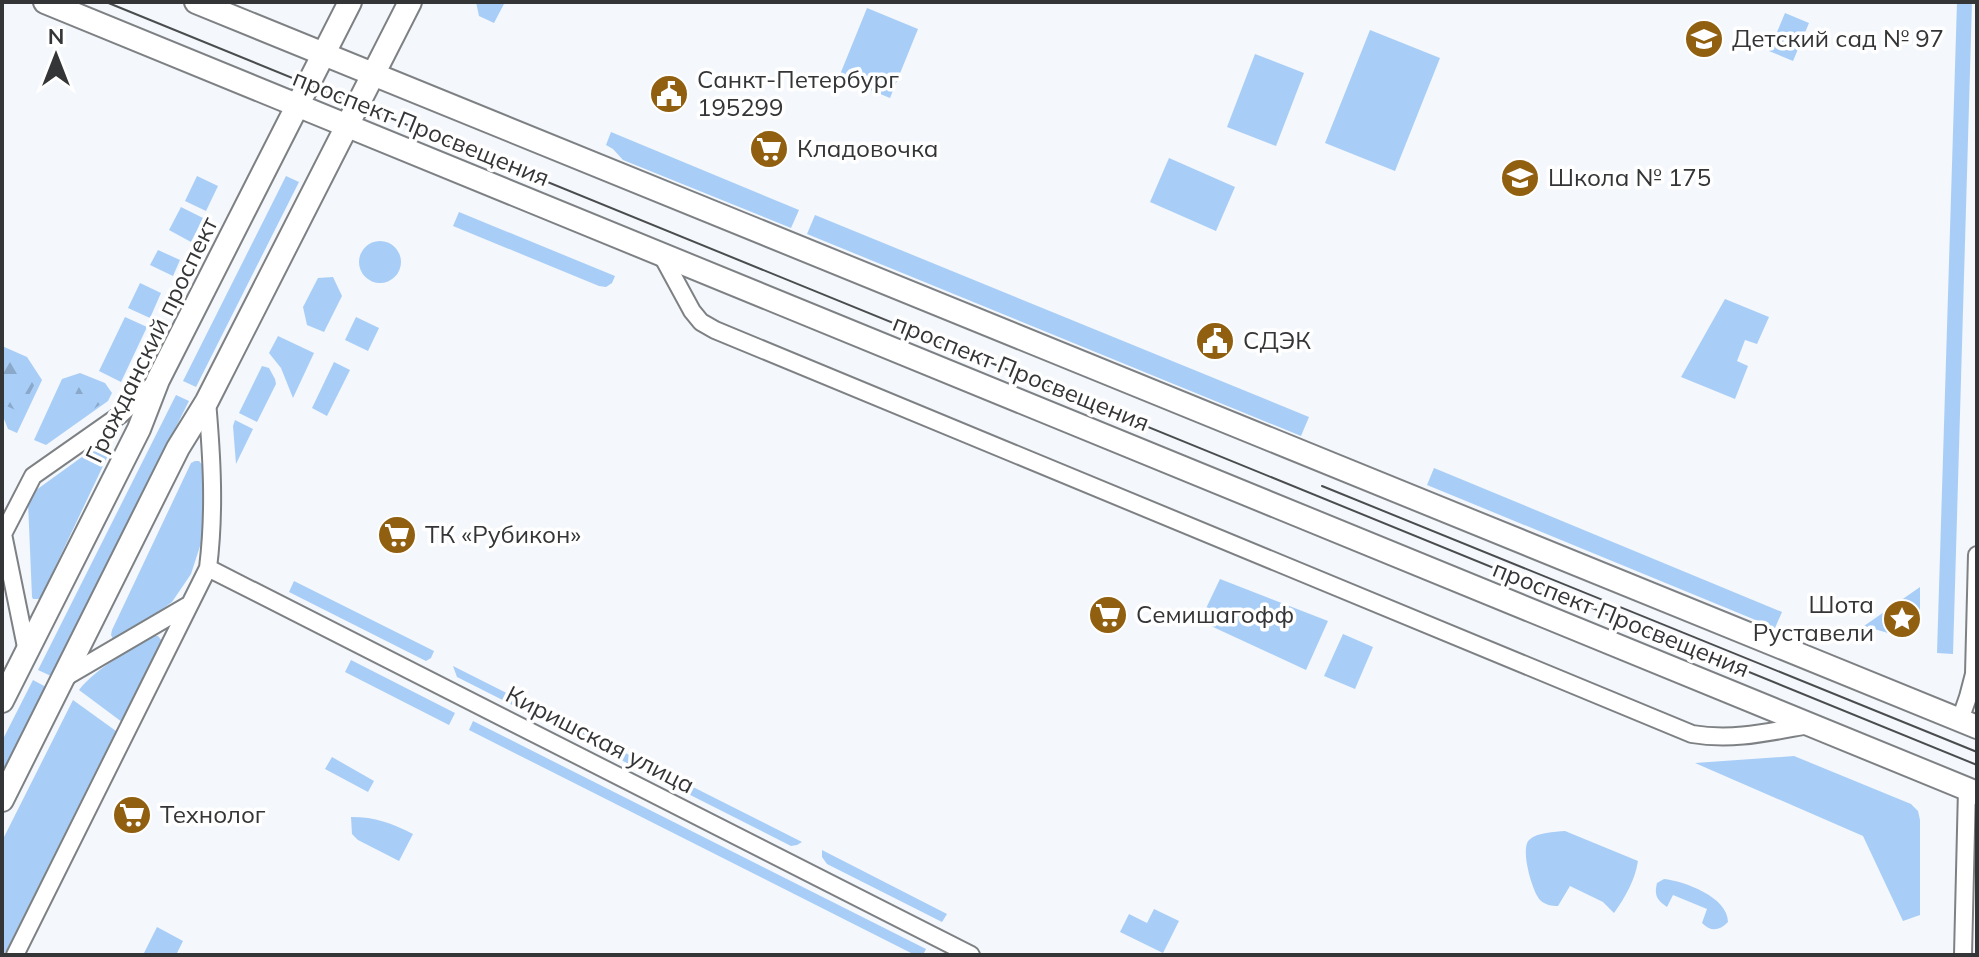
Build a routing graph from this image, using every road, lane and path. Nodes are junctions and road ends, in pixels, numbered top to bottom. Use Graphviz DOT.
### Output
graph roads {
  1 [pos="45,2"];
  2 [pos="196,2"];
  3 [pos="350,2"];
  4 [pos="410,2"];
  5 [pos="324,53"];
  6 [pos="373,74"];
  7 [pos="298,105"];
  8 [pos="347,125"];
  9 [pos="661,254"];
  10 [pos="158,380"];
  11 [pos="207,401"];
  12 [pos="2,535"];
  13 [pos="1977,555"];
  14 [pos="208,568"];
  15 [pos="188,605"];
  16 [pos="27,652"];
  17 [pos="64,678"];
  18 [pos="2,701"];
  19 [pos="1968,723"];
  20 [pos="1809,725"];
  21 [pos="1972,791"];
  22 [pos="2,800"];
  23 [pos="15,955"];
  24 [pos="971,955"];
  25 [pos="1963,955"];
  1 -- 7 [label="main road, проспект Просвещения"];
  2 -- 5 [label="main road, проспект Просвещения"];
  3 -- 5 [label="main road, Гражданский проспект"];
  4 -- 6 [label="main road"];
  5 -- 6 [label="main road, проспект Просвещения"];
  5 -- 7 [label="main road, Гражданский проспект"];
  6 -- 8 [label="main road"];
  6 -- 19 [label="main road, проспект Просвещения"];
  7 -- 8 [label="main road, проспект Просвещения"];
  7 -- 10 [label="main road, Гражданский проспект"];
  8 -- 9 [label="main road, проспект Просвещения"];
  8 -- 11 [label="main road"];
  9 -- 20 [label="main road, проспект Просвещения"];
  9 -- 20 [label="street"];
  10 -- 12 [label="street"];
  10 -- 16 [label="main road, Гражданский проспект"];
  11 -- 14 [label="street"];
  11 -- 17 [label="main road"];
  12 -- 16 [label="street"];
  13 -- 19 [label="street"];
  14 -- 15 [label="street"];
  14 -- 24 [label="street, Киришская улица"];
  15 -- 17 [label="street"];
  15 -- 23 [label="street"];
  16 -- 18 [label="main road, Гражданский проспект"];
  17 -- 22 [label="main road"];
  20 -- 21 [label="main road, проспект Просвещения"];
  21 -- 25 [label="street"];
}
